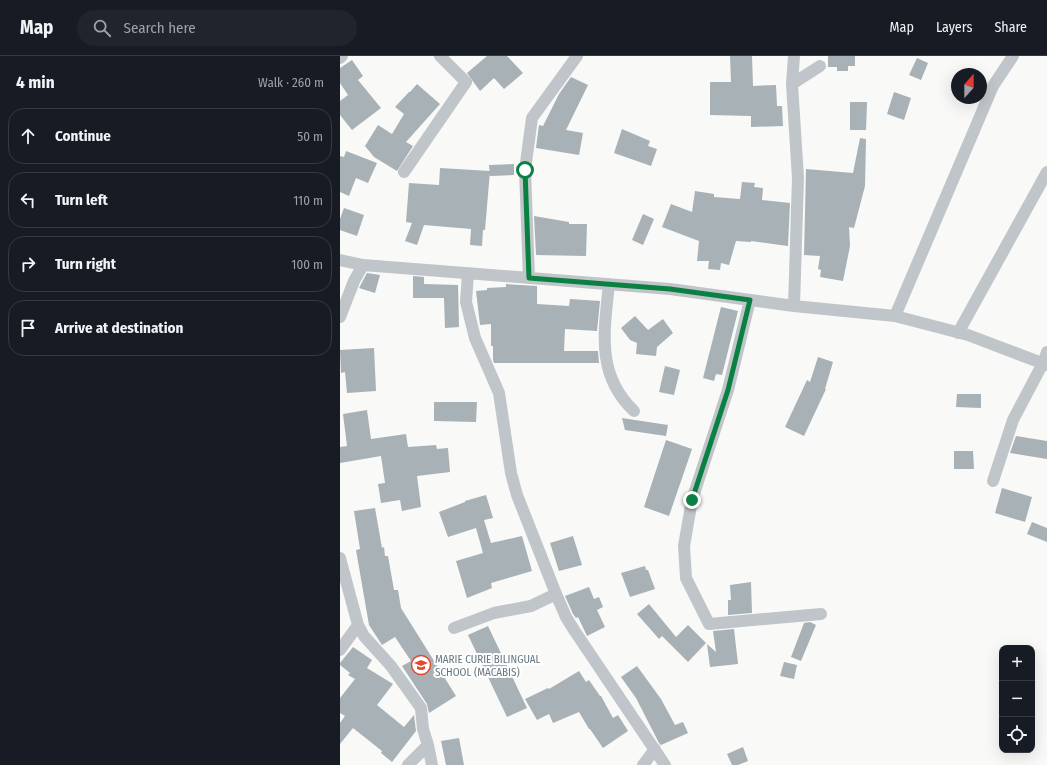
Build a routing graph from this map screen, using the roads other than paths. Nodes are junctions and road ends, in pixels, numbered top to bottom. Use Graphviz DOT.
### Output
graph roads {
  1 [pos="440,56"];
  2 [pos="577,56"];
  3 [pos="794,56"];
  4 [pos="1013,56"];
  5 [pos="820,66"];
  6 [pos="792,84"];
  7 [pos="404,172"];
  8 [pos="1047,172"];
  9 [pos="340,260"];
  10 [pos="363,265"];
  11 [pos="468,274"];
  12 [pos="529,278"];
  13 [pos="609,284"];
  14 [pos="750,300"];
  15 [pos="794,306"];
  16 [pos="895,316"];
  17 [pos="340,317"];
  18 [pos="958,333"];
  19 [pos="1047,352"];
  20 [pos="1045,364"];
  21 [pos="634,411"];
  22 [pos="993,481"];
  23 [pos="340,558"];
  24 [pos="556,594"];
  25 [pos="821,614"];
  26 [pos="358,625"];
  27 [pos="454,628"];
  28 [pos="340,650"];
  29 [pos="428,745"];
  30 [pos="655,750"];
  31 [pos="408,765"];
  32 [pos="432,765"];
  33 [pos="643,765"];
  34 [pos="664,765"];
  1 -- 7 [label="street"];
  2 -- 12 [label="street"];
  3 -- 6 [label="street"];
  4 -- 16 [label="street"];
  5 -- 6 [label="street"];
  6 -- 15 [label="street"];
  8 -- 18 [label="street"];
  9 -- 10 [label="street"];
  10 -- 11 [label="street"];
  10 -- 17 [label="street"];
  11 -- 12 [label="street"];
  11 -- 24 [label="street"];
  12 -- 13 [label="street"];
  13 -- 14 [label="street"];
  13 -- 21 [label="street"];
  14 -- 15 [label="street"];
  14 -- 25 [label="street"];
  15 -- 16 [label="street"];
  16 -- 18 [label="street"];
  18 -- 20 [label="street"];
  19 -- 20 [label="street"];
  20 -- 22 [label="street"];
  23 -- 26 [label="street"];
  24 -- 27 [label="street"];
  24 -- 30 [label="street"];
  26 -- 28 [label="street"];
  26 -- 29 [label="street"];
  29 -- 31 [label="street"];
  29 -- 32 [label="street"];
  30 -- 33 [label="street"];
  30 -- 34 [label="street"];
}
